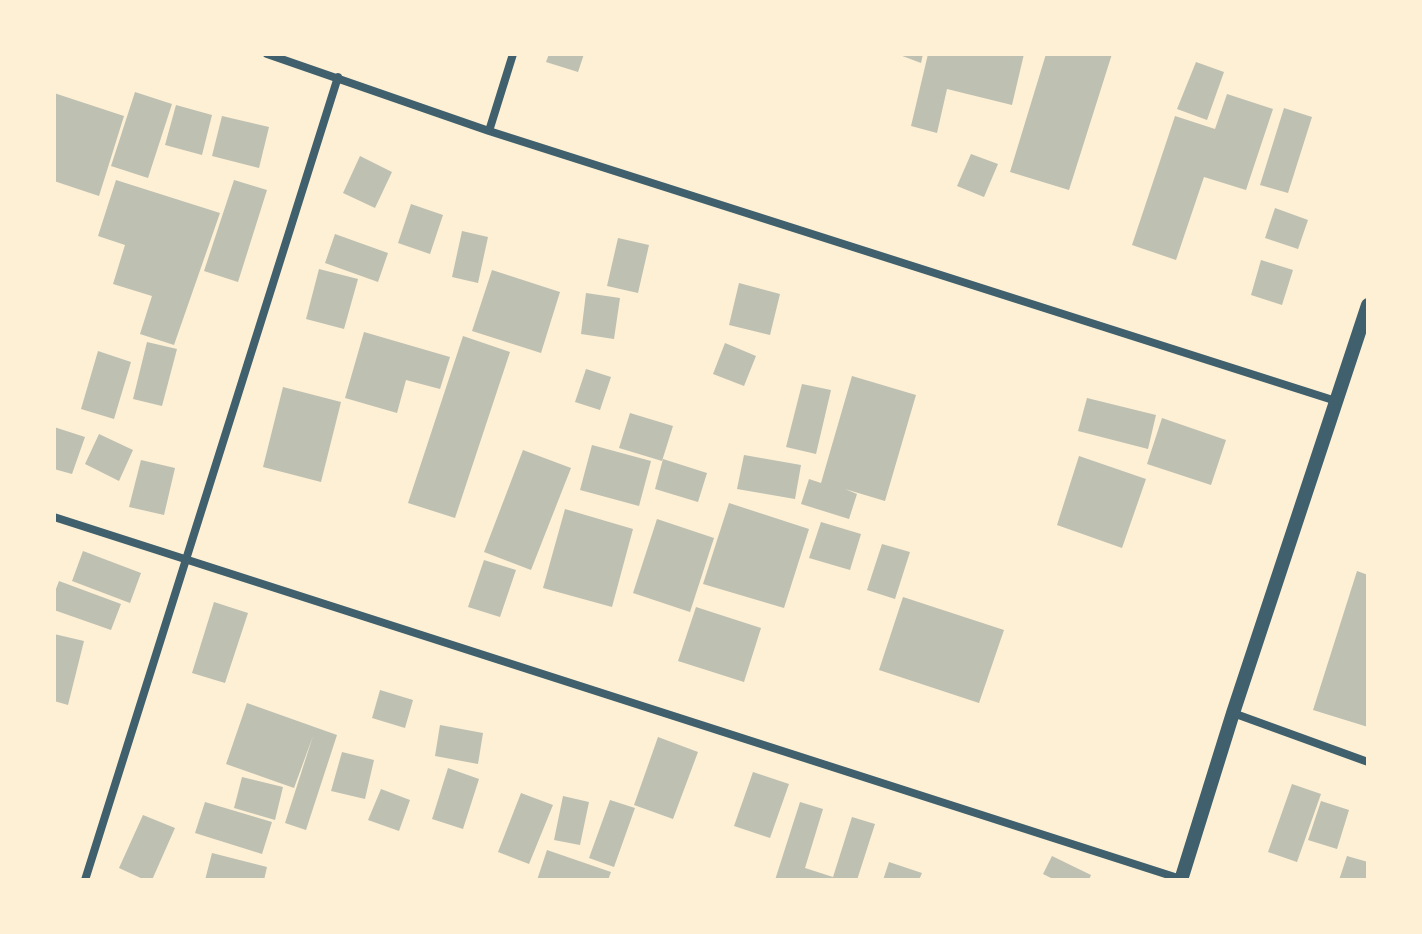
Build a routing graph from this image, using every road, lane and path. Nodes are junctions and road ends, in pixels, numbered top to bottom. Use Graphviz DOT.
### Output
graph roads {
  1 [pos="267,54"];
  2 [pos="513,54"];
  3 [pos="338,77"];
  4 [pos="489,131"];
  5 [pos="1368,305"];
  6 [pos="1336,401"];
  7 [pos="54,517"];
  8 [pos="185,559"];
  9 [pos="1233,713"];
  10 [pos="1368,762"];
  11 [pos="85,880"];
  12 [pos="1181,880"];
  1 -- 3 [label="street"];
  2 -- 4 [label="street"];
  3 -- 4 [label="street"];
  3 -- 8 [label="street"];
  4 -- 6 [label="street"];
  5 -- 6 [label="street"];
  6 -- 9 [label="street"];
  7 -- 8 [label="street"];
  8 -- 11 [label="street"];
  8 -- 12 [label="street"];
  9 -- 10 [label="street"];
  9 -- 12 [label="street"];
}
